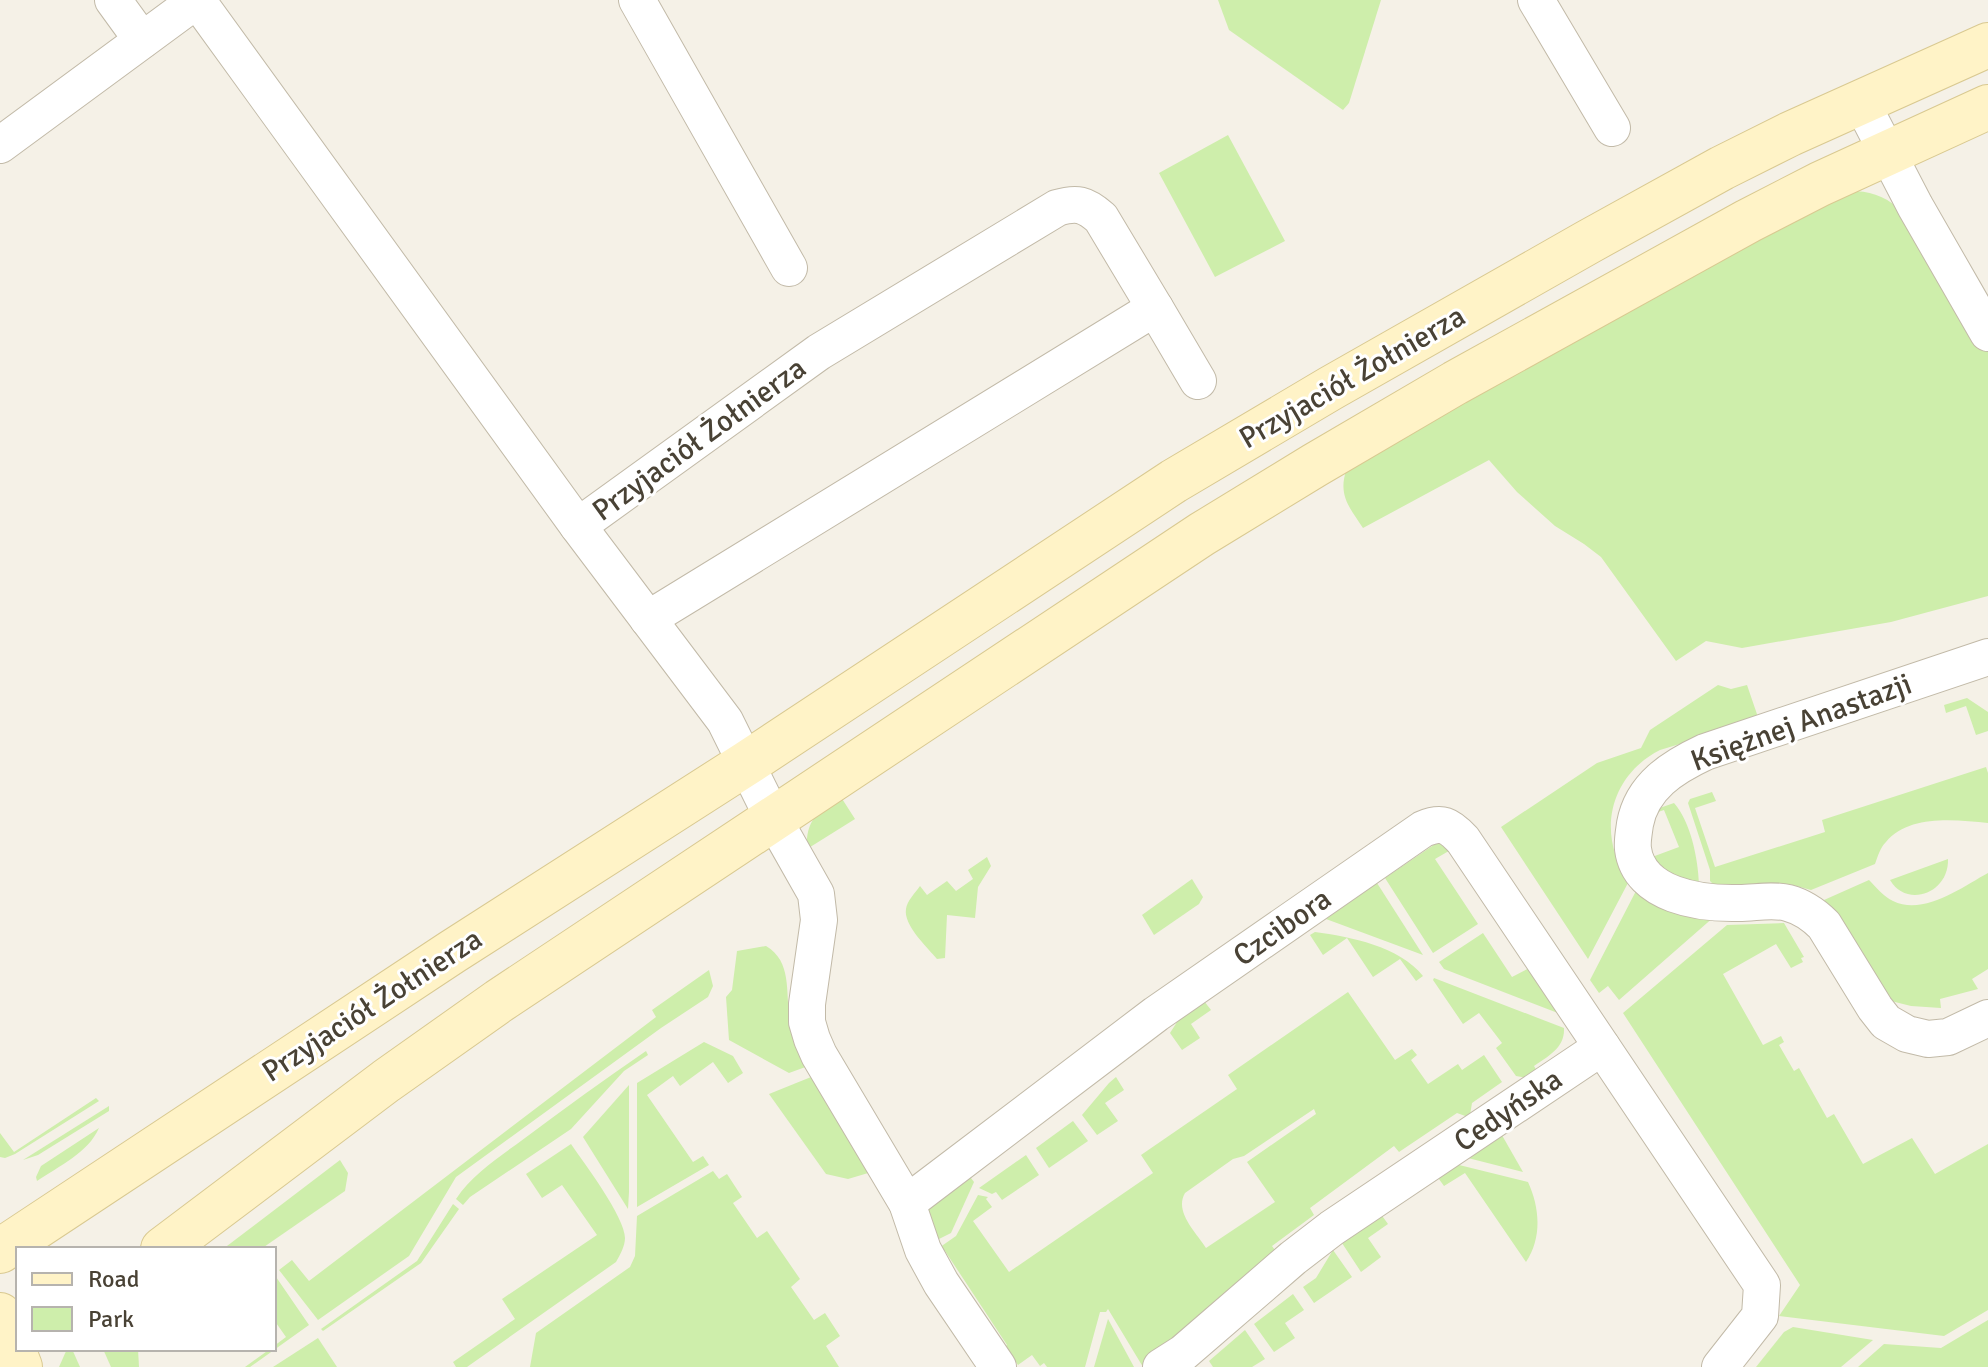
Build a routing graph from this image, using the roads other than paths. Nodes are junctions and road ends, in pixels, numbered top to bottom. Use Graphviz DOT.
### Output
graph roads {
  1 [pos="113,0"];
  2 [pos="197,0"];
  3 [pos="637,0"];
  4 [pos="1536,0"];
  5 [pos="142,40"];
  6 [pos="1988,45"];
  7 [pos="1861,102"];
  8 [pos="1988,107"];
  9 [pos="1612,128"];
  10 [pos="0,145"];
  11 [pos="1888,153"];
  12 [pos="789,268"];
  13 [pos="1155,308"];
  14 [pos="1988,333"];
  15 [pos="1198,381"];
  16 [pos="578,526"];
  17 [pos="648,619"];
  18 [pos="1988,657"];
  19 [pos="747,763"];
  20 [pos="773,818"];
  21 [pos="1988,1018"];
  22 [pos="1602,1047"];
  23 [pos="907,1203"];
  24 [pos="166,1247"];
  25 [pos="0,1251"];
  26 [pos="0,1315"];
  27 [pos="17,1360"];
  28 [pos="998,1367"];
  29 [pos="1161,1367"];
  30 [pos="1720,1367"];
  1 -- 5 [label="street"];
  2 -- 5 [label="street"];
  2 -- 16 [label="street, Przyjaciół Żołnierza"];
  3 -- 12 [label="street"];
  4 -- 9 [label="street"];
  5 -- 10 [label="street"];
  6 -- 7 [label="street, Przyjaciół Żołnierza"];
  7 -- 11 [label="street"];
  7 -- 19 [label="street, Przyjaciół Żołnierza"];
  8 -- 11 [label="street, Przyjaciół Żołnierza"];
  11 -- 14 [label="street"];
  11 -- 20 [label="street, Przyjaciół Żołnierza"];
  13 -- 15 [label="street, Przyjaciół Żołnierza"];
  13 -- 16 [label="street, Przyjaciół Żołnierza"];
  13 -- 17 [label="street"];
  16 -- 17 [label="street, Przyjaciół Żołnierza"];
  17 -- 19 [label="street, Przyjaciół Żołnierza"];
  18 -- 21 [label="street, Księżnej Anastazji"];
  19 -- 20 [label="street, Przyjaciół Żołnierza"];
  19 -- 25 [label="street, Przyjaciół Żołnierza"];
  20 -- 23 [label="street"];
  20 -- 24 [label="street, Przyjaciół Żołnierza"];
  22 -- 23 [label="street, Czcibora"];
  22 -- 29 [label="street, Cedyńska"];
  22 -- 30 [label="street"];
  23 -- 28 [label="street"];
  26 -- 27 [label="street"];
}
